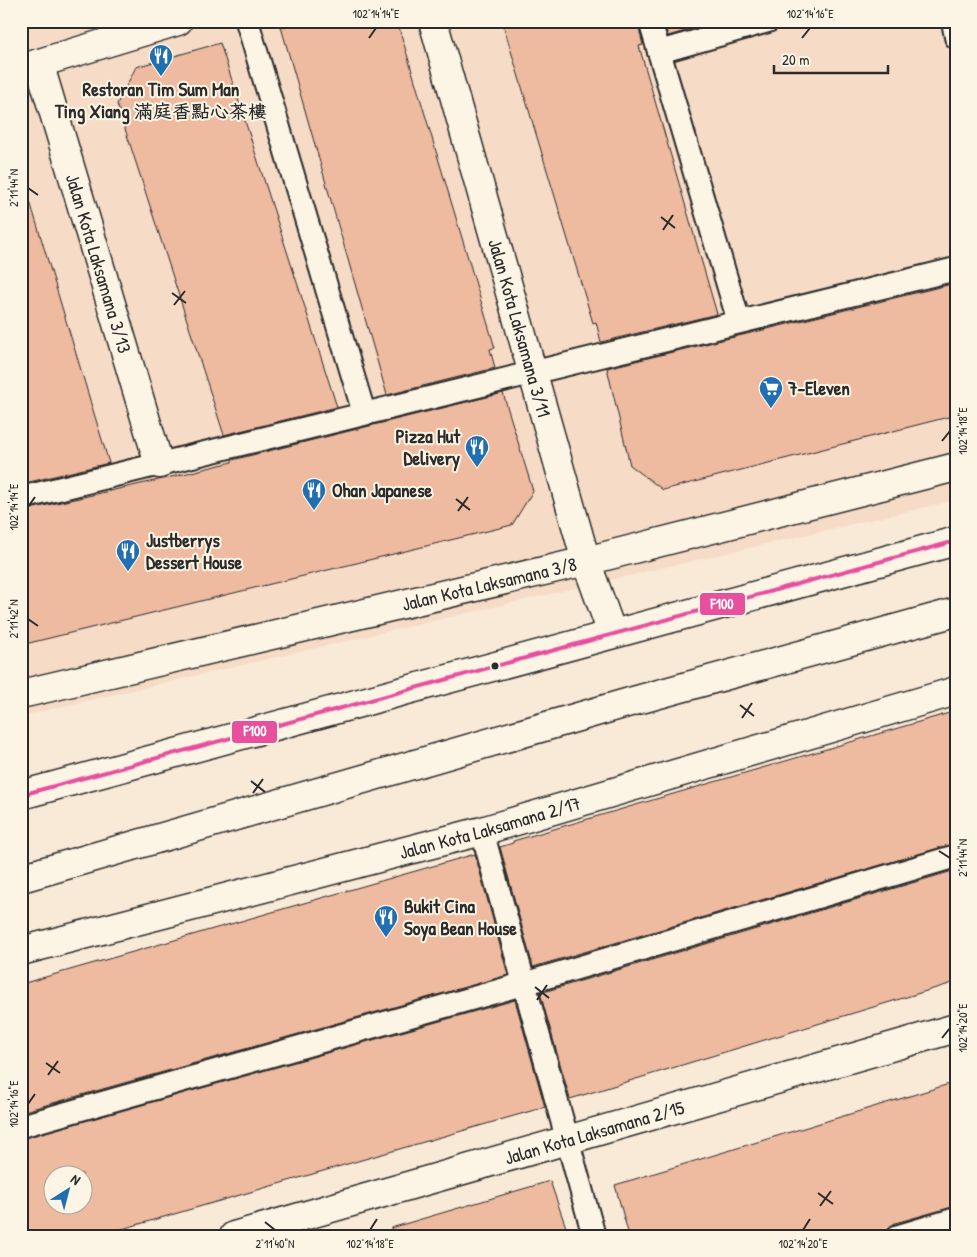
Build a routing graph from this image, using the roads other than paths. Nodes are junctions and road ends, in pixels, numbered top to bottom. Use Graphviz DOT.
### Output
graph roads {
  1 [pos="178,21"];
  2 [pos="247,21"];
  3 [pos="433,21"];
  4 [pos="650,21"];
  5 [pos="768,21"];
  6 [pos="953,21"];
  7 [pos="956,37"];
  8 [pos="659,52"];
  9 [pos="30,65"];
  10 [pos="956,269"];
  11 [pos="739,322"];
  12 [pos="533,373"];
  13 [pos="364,414"];
  14 [pos="159,464"];
  15 [pos="956,467"];
  16 [pos="21,498"];
  17 [pos="956,541"];
  18 [pos="586,561"];
  19 [pos="956,612"];
  20 [pos="612,633"];
  21 [pos="956,691"];
  22 [pos="21,694"];
  23 [pos="21,795"];
  24 [pos="482,831"];
  25 [pos="956,856"];
  26 [pos="21,878"];
  27 [pos="21,951"];
  28 [pos="523,984"];
  29 [pos="956,1028"];
  30 [pos="21,1126"];
  31 [pos="567,1140"];
  32 [pos="956,1219"];
  33 [pos="234,1236"];
  34 [pos="594,1236"];
  35 [pos="899,1236"];
  1 -- 9 [label="street"];
  2 -- 13 [label="lane"];
  3 -- 12 [label="street, Jalan Kota Laksamana 3/11"];
  4 -- 8 [label="lane"];
  5 -- 8 [label="lane"];
  6 -- 7 [label="lane"];
  8 -- 11 [label="lane"];
  9 -- 14 [label="street, Jalan Kota Laksamana 3/13"];
  10 -- 11 [label="lane"];
  11 -- 12 [label="lane"];
  12 -- 13 [label="lane"];
  12 -- 18 [label="street, Jalan Kota Laksamana 3/11"];
  13 -- 14 [label="lane"];
  14 -- 16 [label="lane"];
  15 -- 18 [label="street, Jalan Kota Laksamana 3/8"];
  17 -- 20 [label="street"];
  18 -- 20 [label="street, Jalan Kota Laksamana 3/11"];
  18 -- 22 [label="street, Jalan Kota Laksamana 3/8"];
  19 -- 26 [label="street"];
  20 -- 23 [label="street"];
  21 -- 24 [label="street, Jalan Kota Laksamana 2/17"];
  24 -- 27 [label="street, Jalan Kota Laksamana 2/17"];
  24 -- 28 [label="lane"];
  25 -- 28 [label="lane"];
  28 -- 30 [label="lane"];
  28 -- 31 [label="lane"];
  29 -- 31 [label="street, Jalan Kota Laksamana 2/15"];
  31 -- 33 [label="street, Jalan Kota Laksamana 2/15"];
  31 -- 34 [label="lane"];
  32 -- 35 [label="lane"];
}
